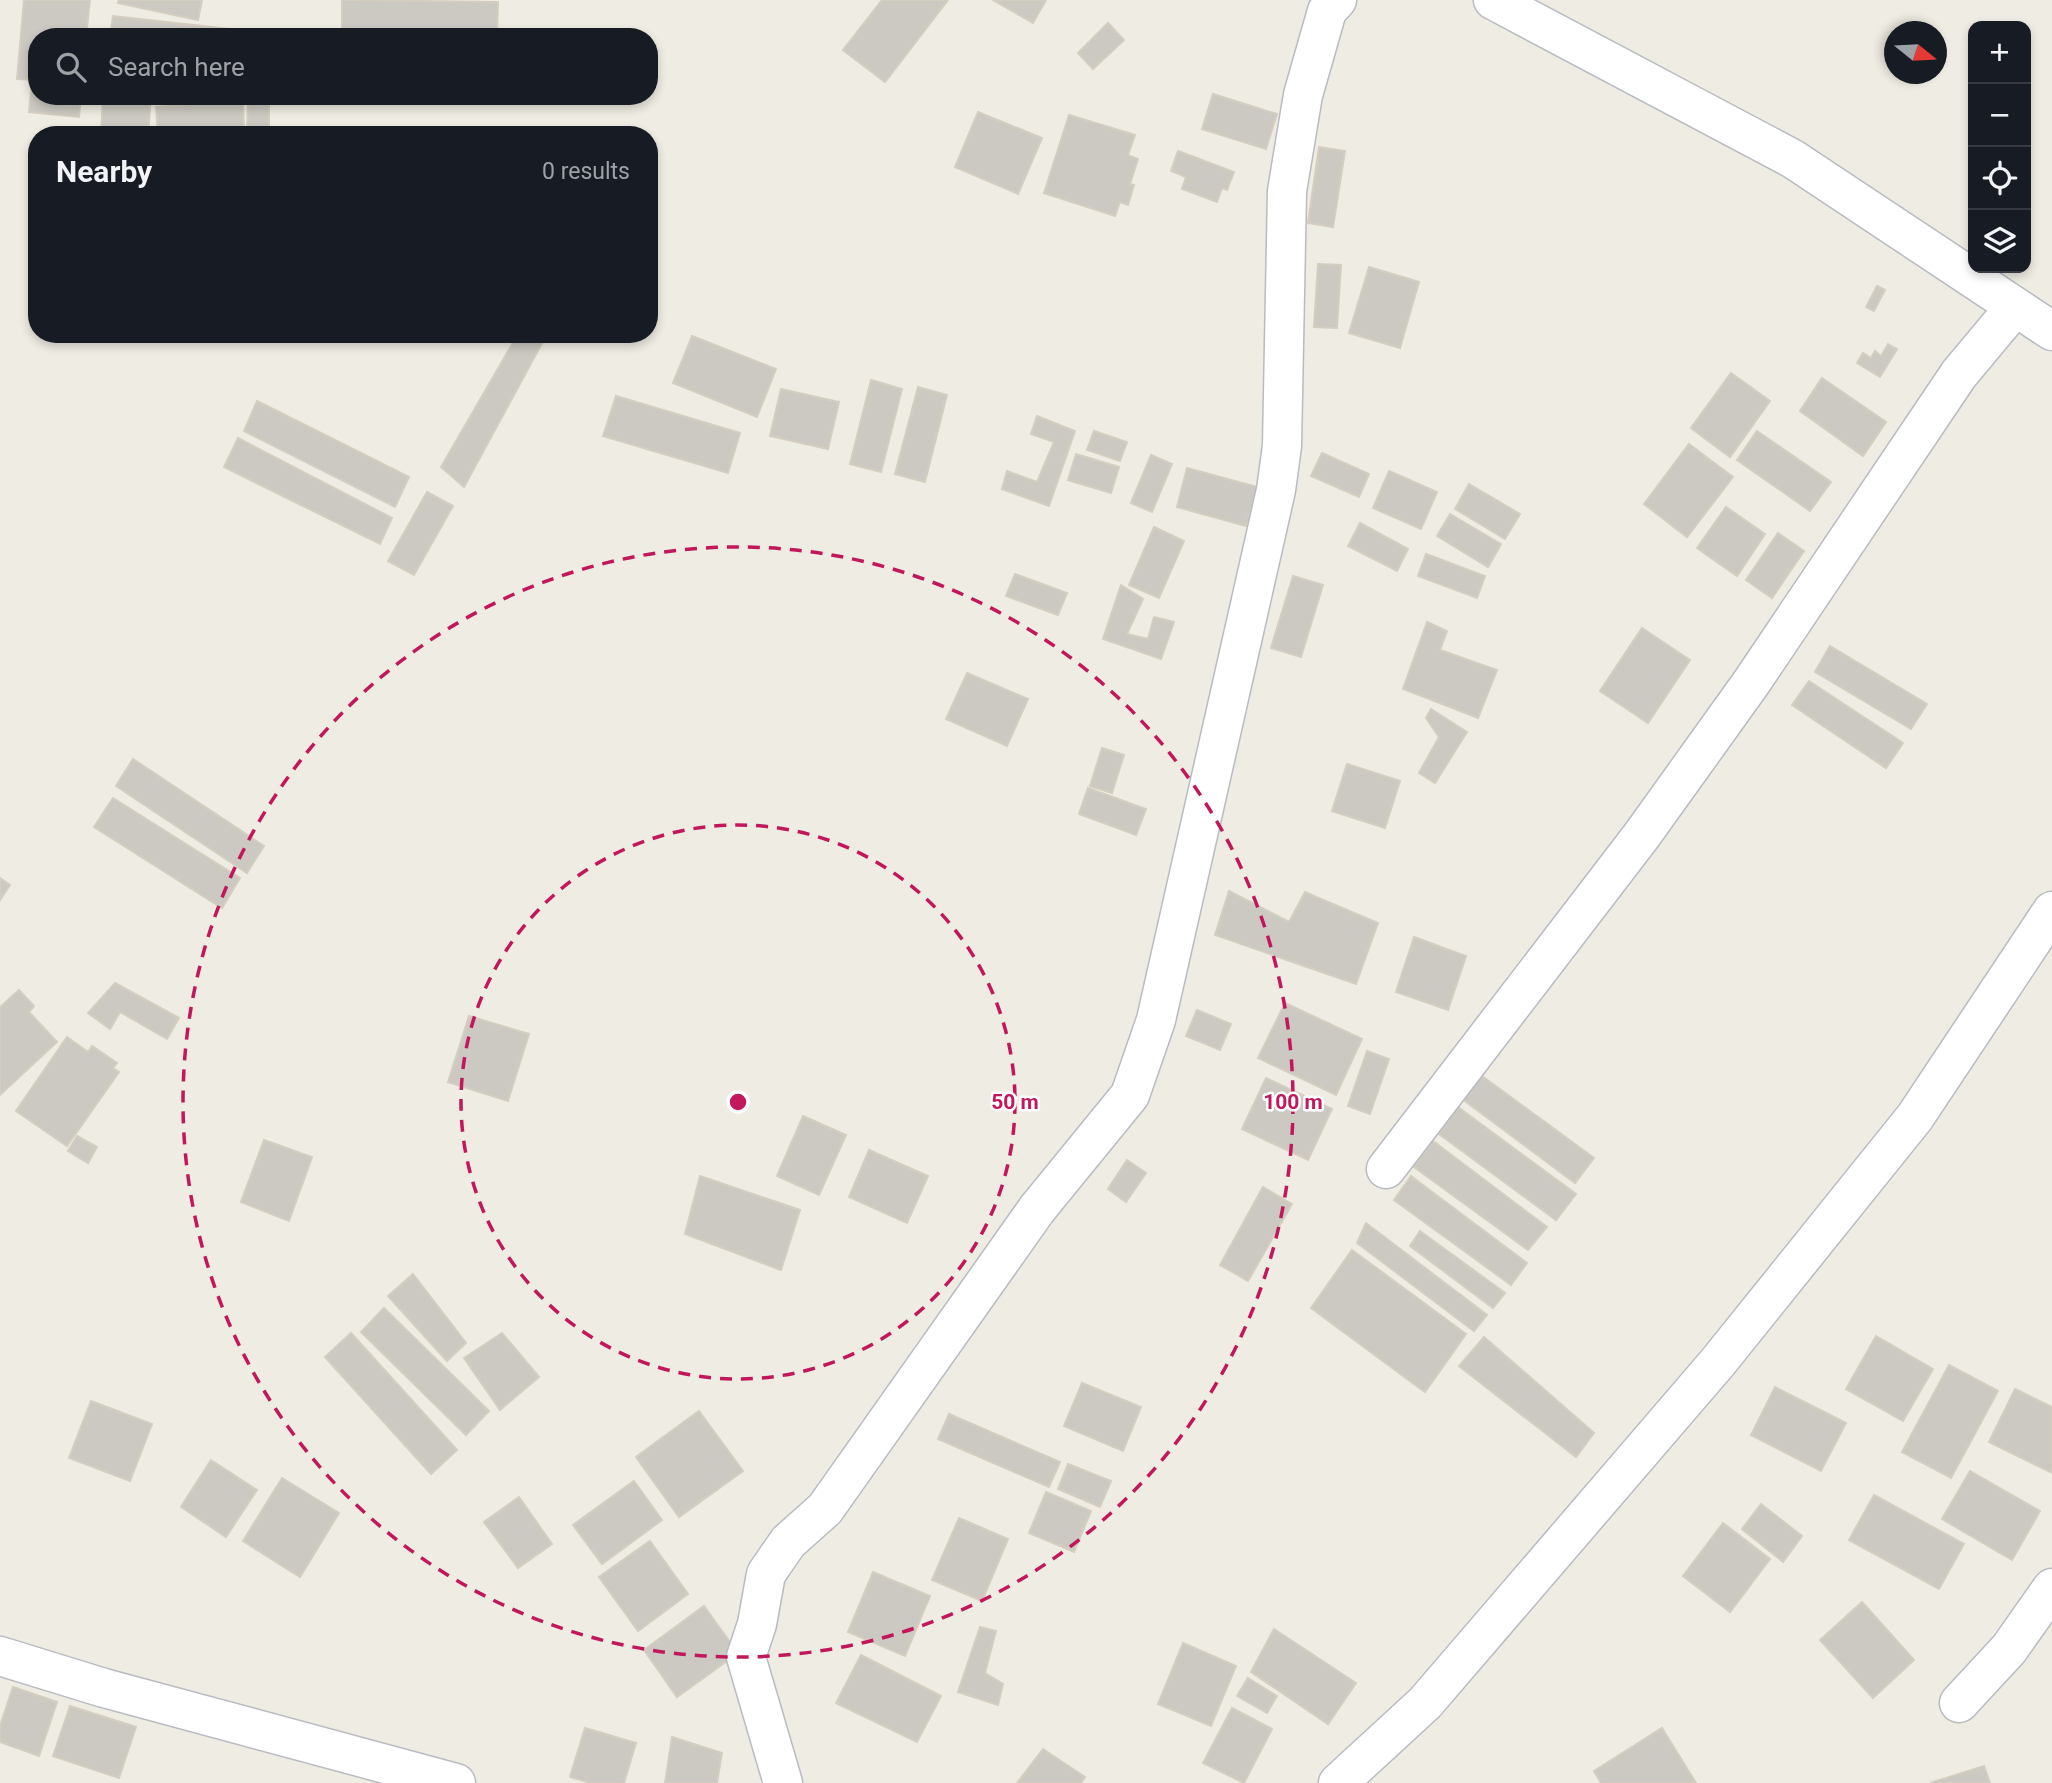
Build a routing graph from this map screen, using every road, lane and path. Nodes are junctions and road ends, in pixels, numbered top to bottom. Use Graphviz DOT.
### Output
graph roads {
  1 [pos="1337,0"];
  2 [pos="1493,0"];
  3 [pos="2015,307"];
  4 [pos="2052,331"];
  5 [pos="2052,911"];
  6 [pos="1386,1169"];
  7 [pos="2052,1588"];
  8 [pos="0,1657"];
  9 [pos="1959,1703"];
  10 [pos="456,1783"];
  11 [pos="783,1783"];
  12 [pos="1338,1783"];
  1 -- 11 [label="street"];
  2 -- 3 [label="street"];
  3 -- 4 [label="street"];
  3 -- 6 [label="street"];
  5 -- 12 [label="street"];
  7 -- 9 [label="street"];
  8 -- 10 [label="street"];
}
